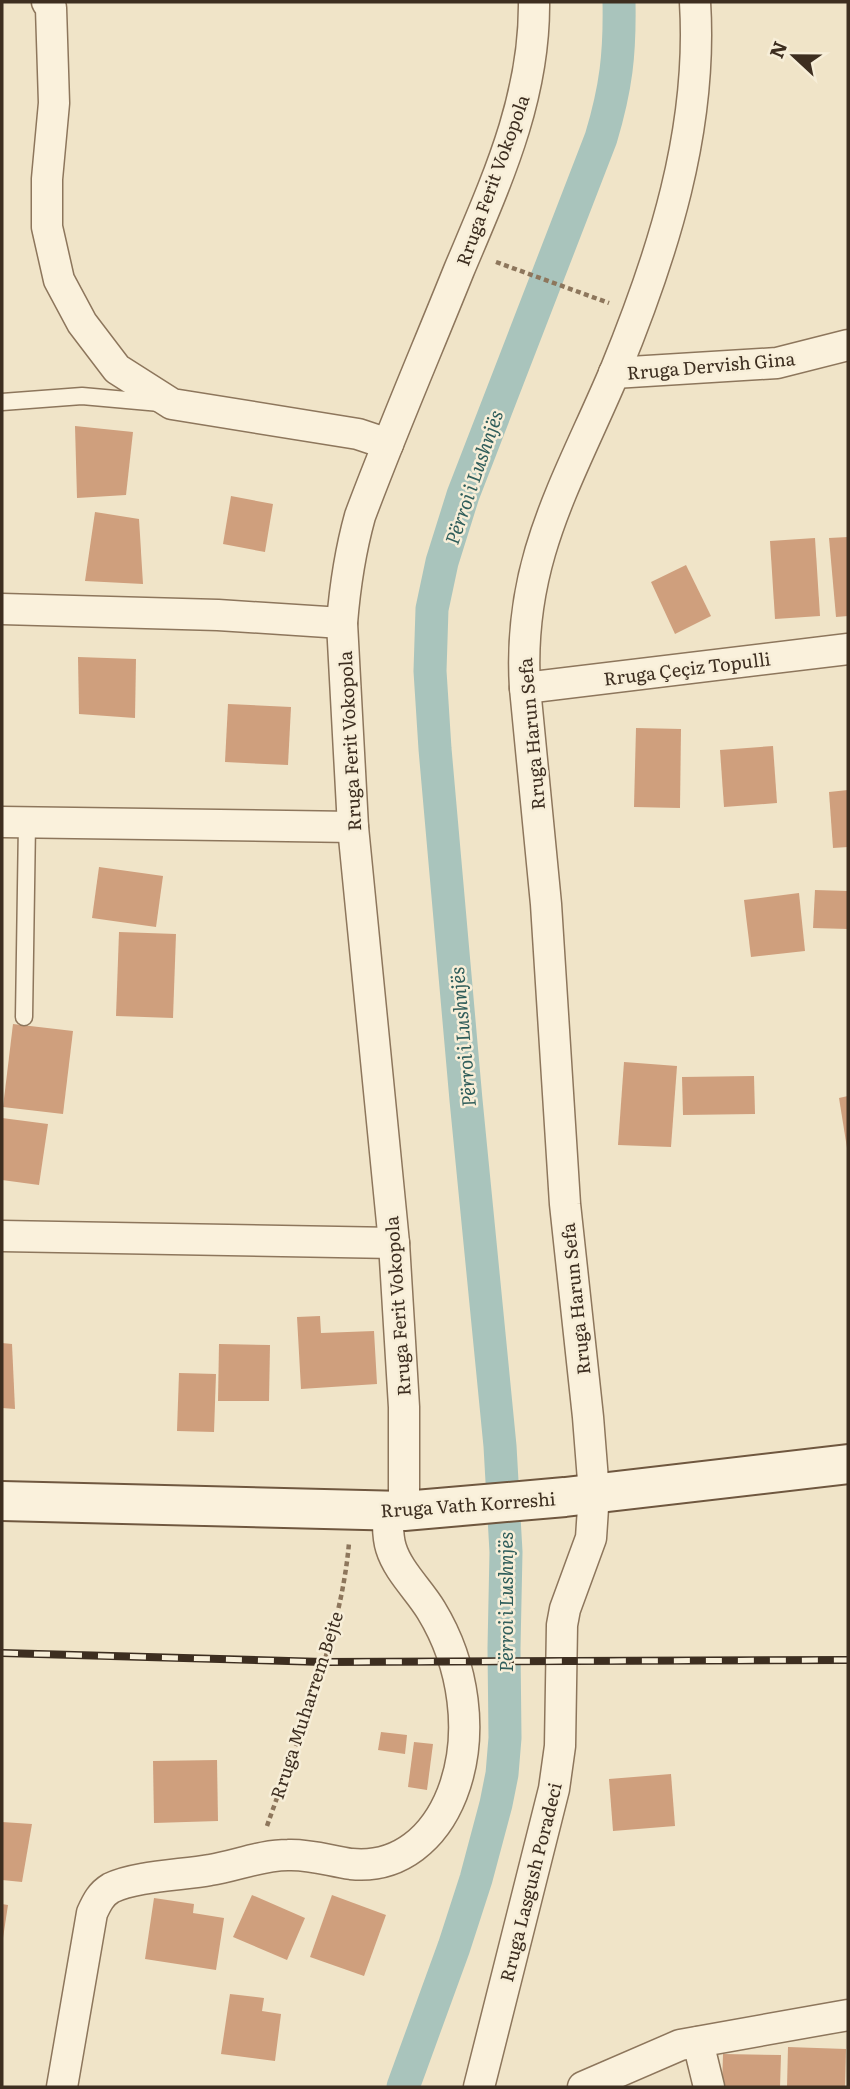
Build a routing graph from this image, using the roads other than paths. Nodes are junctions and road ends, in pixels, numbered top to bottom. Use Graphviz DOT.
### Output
graph roads {
  1 [pos="47,2"];
  2 [pos="534,2"];
  3 [pos="695,2"];
  4 [pos="848,345"];
  5 [pos="614,373"];
  6 [pos="2,402"];
  7 [pos="172,404"];
  8 [pos="388,444"];
  9 [pos="2,609"];
  10 [pos="342,623"];
  11 [pos="848,649"];
  12 [pos="525,688"];
  13 [pos="14,823"];
  14 [pos="353,827"];
  15 [pos="24,1017"];
  16 [pos="2,1237"];
  17 [pos="394,1243"];
  18 [pos="848,1464"];
  19 [pos="580,1495"];
  20 [pos="2,1501"];
  21 [pos="393,1511"];
  22 [pos="560,1675"];
  23 [pos="848,2015"];
  24 [pos="698,2042"];
  25 [pos="62,2087"];
  26 [pos="480,2087"];
  27 [pos="583,2087"];
  28 [pos="709,2087"];
  1 -- 7 [label="street"];
  2 -- 8 [label="street, Rruga Ferit Vokopola"];
  3 -- 5 [label="street, Rruga Harun Sefa"];
  4 -- 5 [label="street, Rruga Dervish Gina"];
  5 -- 12 [label="street, Rruga Harun Sefa"];
  6 -- 7 [label="lane"];
  7 -- 8 [label="street"];
  8 -- 10 [label="street, Rruga Ferit Vokopola"];
  9 -- 10 [label="street"];
  10 -- 14 [label="street, Rruga Ferit Vokopola"];
  11 -- 12 [label="street, Rruga Çeçiz Topulli"];
  12 -- 19 [label="street, Rruga Harun Sefa"];
  13 -- 14 [label="street"];
  13 -- 15 [label="lane"];
  14 -- 17 [label="street, Rruga Ferit Vokopola"];
  16 -- 17 [label="street"];
  17 -- 21 [label="street, Rruga Ferit Vokopola"];
  18 -- 19 [label="main road, Rruga Vath Korreshi"];
  19 -- 21 [label="main road, Rruga Vath Korreshi"];
  19 -- 22 [label="street, Rruga Harun Sefa"];
  20 -- 21 [label="main road, Rruga Vath Korreshi"];
  21 -- 25 [label="street"];
  22 -- 26 [label="street, Rruga Lasgush Poradeci"];
  23 -- 24 [label="street"];
  24 -- 27 [label="street"];
  24 -- 28 [label="street"];
}
